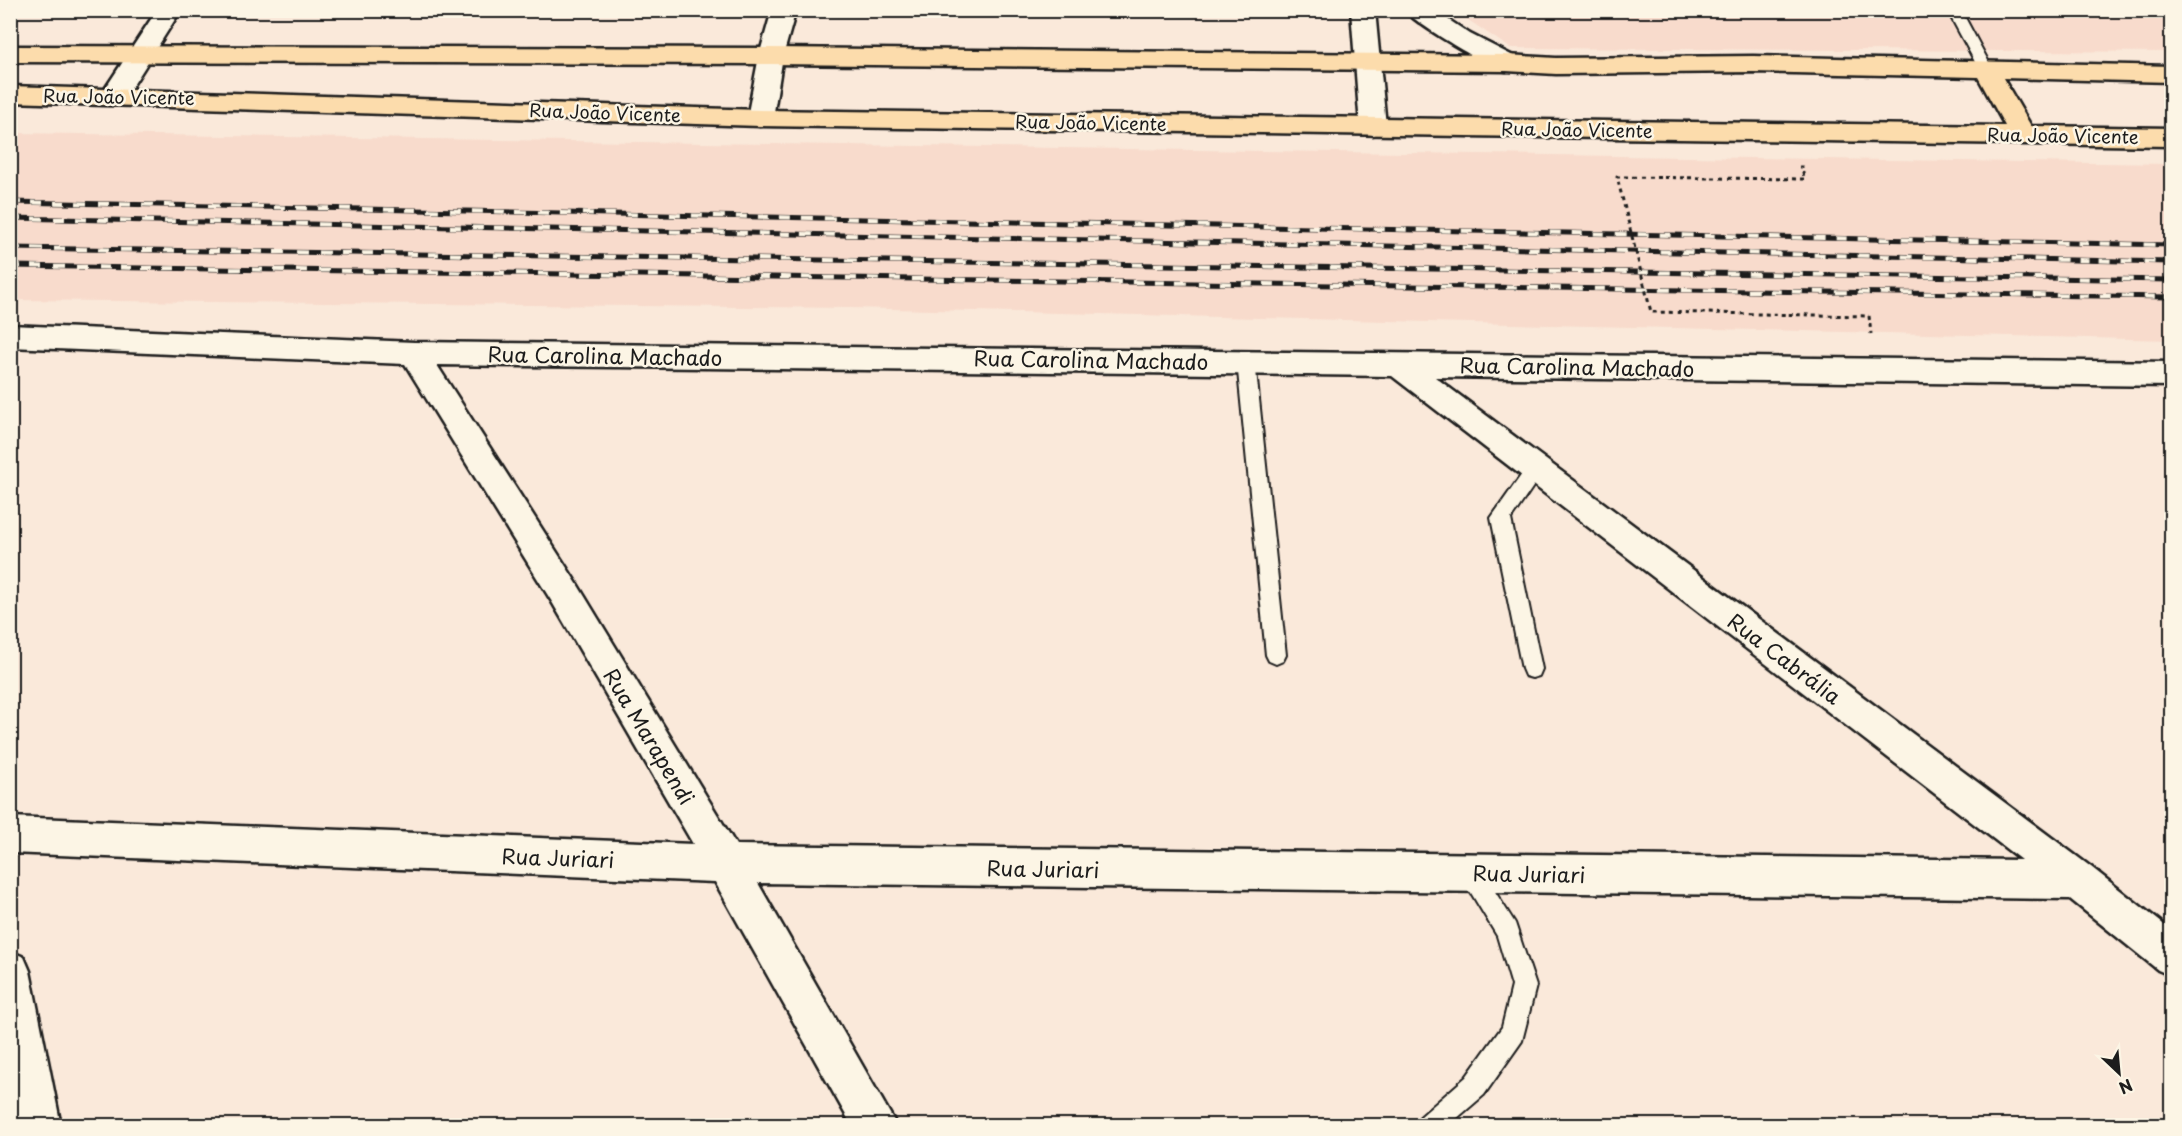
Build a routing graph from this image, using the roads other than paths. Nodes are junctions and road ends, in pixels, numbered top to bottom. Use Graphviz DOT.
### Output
graph roads {
  1 [pos="169,10"];
  2 [pos="784,10"];
  3 [pos="1363,10"];
  4 [pos="1417,10"];
  5 [pos="1954,10"];
  6 [pos="10,54"];
  7 [pos="137,56"];
  8 [pos="771,56"];
  9 [pos="1366,62"];
  10 [pos="1506,63"];
  11 [pos="1986,70"];
  12 [pos="2172,74"];
  13 [pos="10,94"];
  14 [pos="114,95"];
  15 [pos="760,118"];
  16 [pos="1373,126"];
  17 [pos="2023,135"];
  18 [pos="2172,136"];
  19 [pos="10,336"];
  20 [pos="414,353"];
  21 [pos="1246,361"];
  22 [pos="1396,363"];
  23 [pos="2172,374"];
  24 [pos="1536,469"];
  25 [pos="1276,656"];
  26 [pos="1532,669"];
  27 [pos="10,835"];
  28 [pos="726,864"];
  29 [pos="1470,873"];
  30 [pos="2077,880"];
  31 [pos="2172,956"];
  32 [pos="10,971"];
  33 [pos="40,1125"];
  34 [pos="876,1125"];
  35 [pos="1429,1125"];
  1 -- 7 [label="street"];
  2 -- 8 [label="street"];
  3 -- 9 [label="street"];
  4 -- 10 [label="street"];
  5 -- 11 [label="lane"];
  6 -- 7 [label="main road, Rua João Vicente"];
  7 -- 8 [label="main road, Rua João Vicente"];
  7 -- 14 [label="street"];
  8 -- 9 [label="main road, Rua João Vicente"];
  8 -- 15 [label="street"];
  9 -- 10 [label="main road, Rua João Vicente"];
  9 -- 16 [label="street"];
  10 -- 11 [label="main road, Rua João Vicente"];
  11 -- 12 [label="main road, Rua João Vicente"];
  11 -- 17 [label="main road"];
  13 -- 14 [label="main road, Rua João Vicente"];
  14 -- 15 [label="main road, Rua João Vicente"];
  15 -- 16 [label="main road, Rua João Vicente"];
  16 -- 17 [label="main road, Rua João Vicente"];
  17 -- 18 [label="main road, Rua João Vicente"];
  19 -- 20 [label="street, Rua Carolina Machado"];
  20 -- 21 [label="street, Rua Carolina Machado"];
  20 -- 28 [label="street, Rua Marapendi"];
  21 -- 22 [label="street, Rua Carolina Machado"];
  21 -- 25 [label="lane"];
  22 -- 23 [label="street, Rua Carolina Machado"];
  22 -- 24 [label="street, Rua Cabrália"];
  24 -- 26 [label="lane"];
  24 -- 30 [label="street, Rua Cabrália"];
  27 -- 28 [label="street, Rua Juriari"];
  28 -- 29 [label="street, Rua Juriari"];
  28 -- 34 [label="street, Rua Marapendi"];
  29 -- 30 [label="street, Rua Juriari"];
  29 -- 35 [label="lane"];
  30 -- 31 [label="street, Rua Cabrália"];
  32 -- 33 [label="street"];
}
